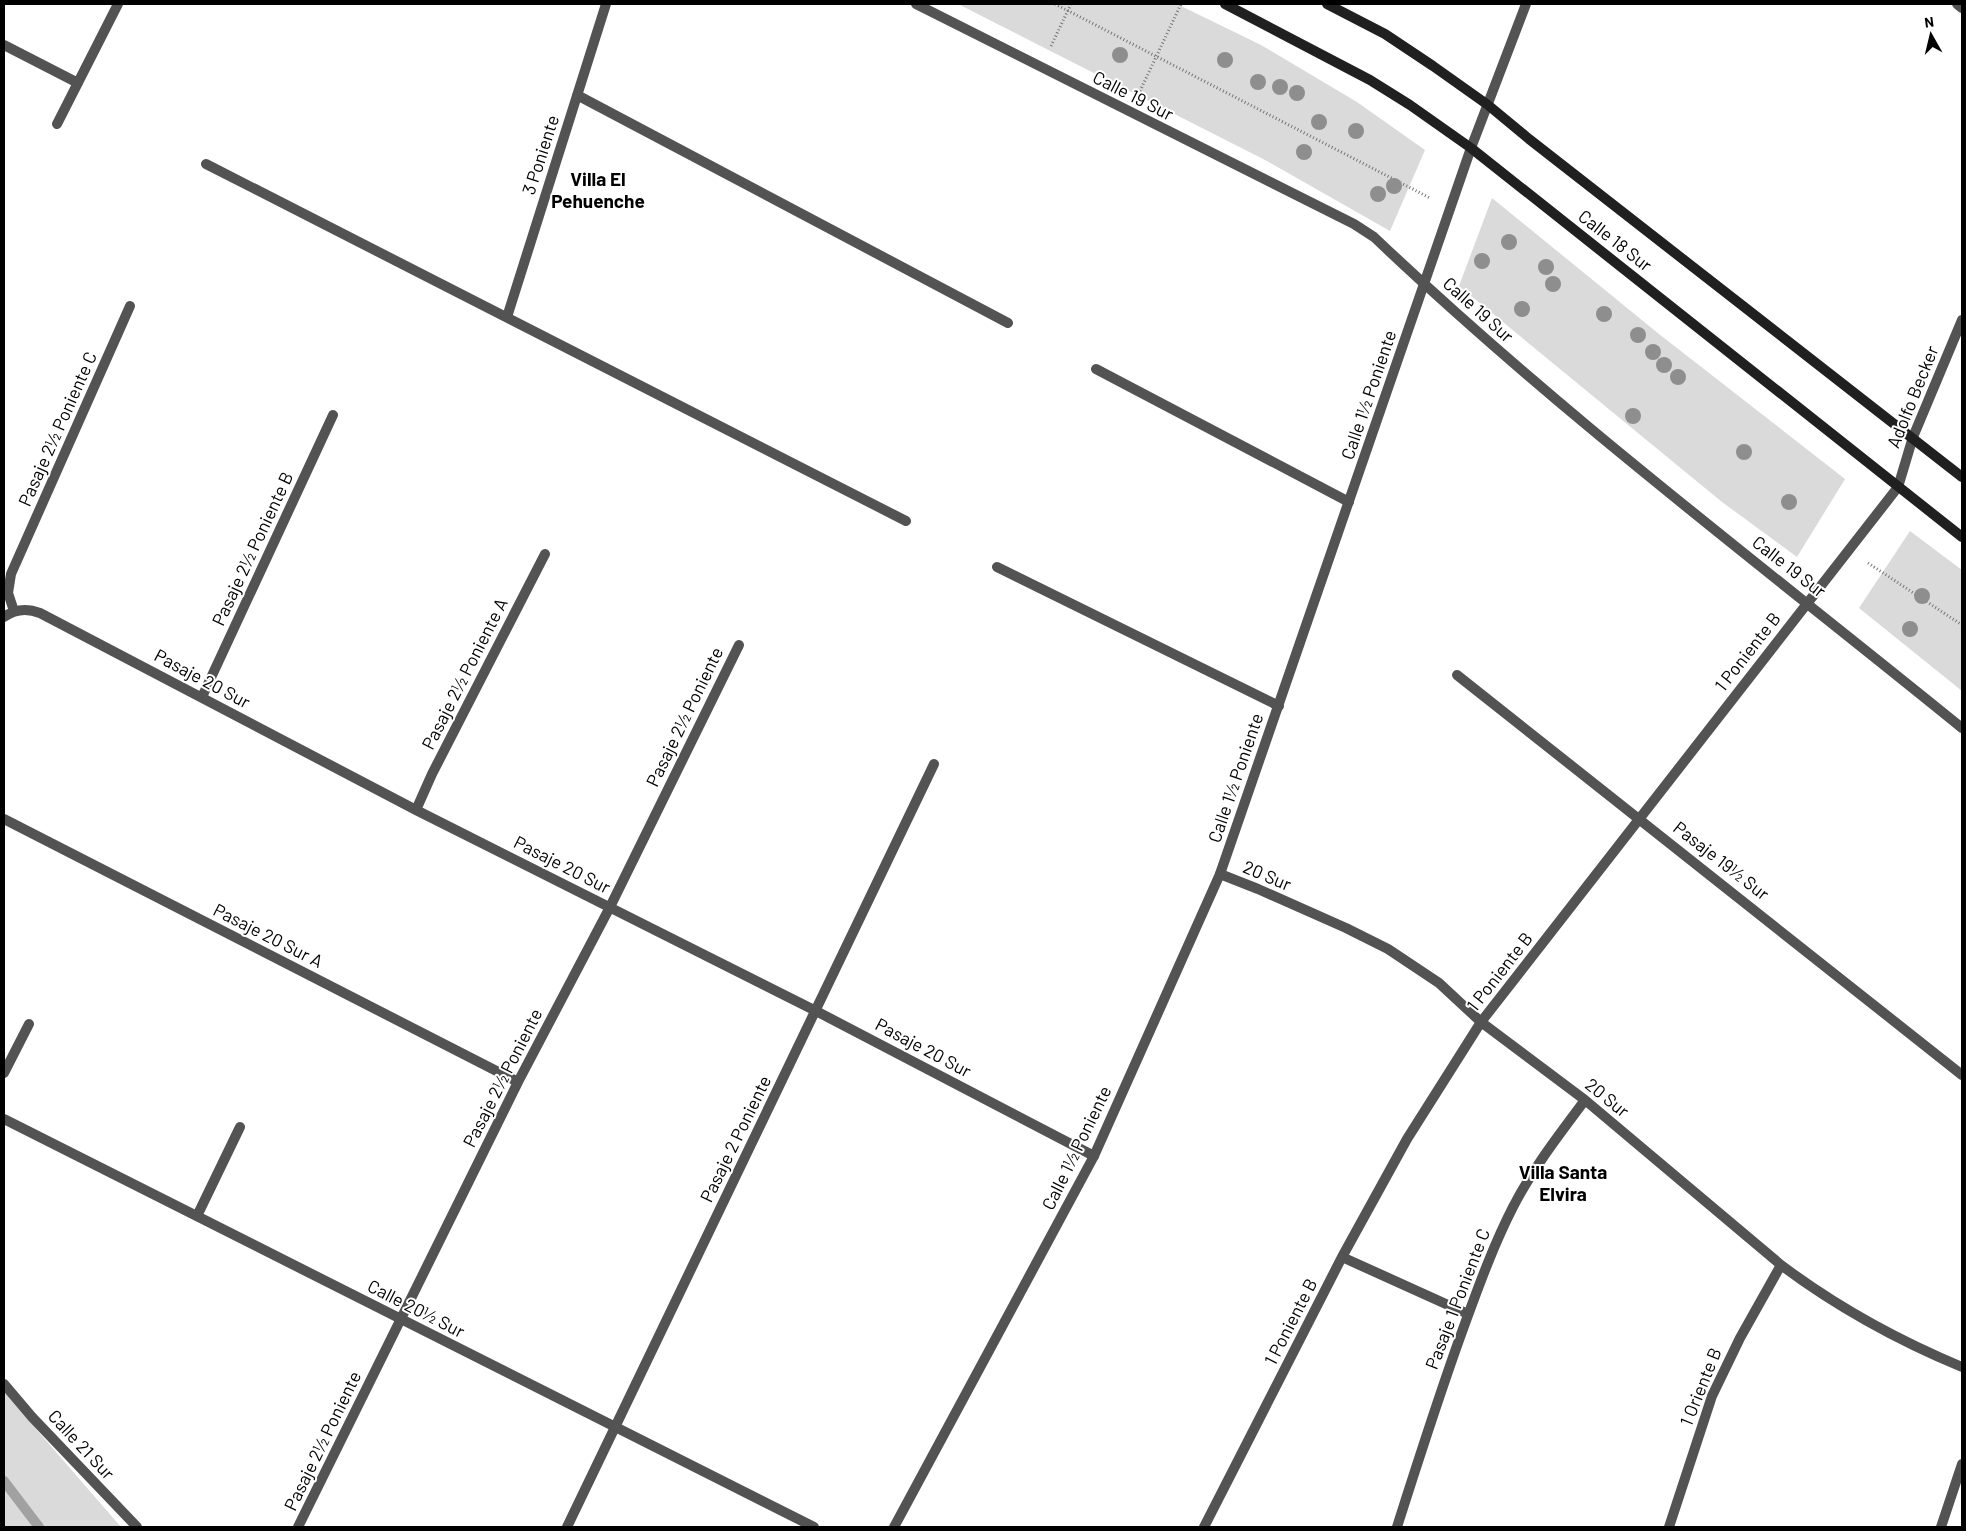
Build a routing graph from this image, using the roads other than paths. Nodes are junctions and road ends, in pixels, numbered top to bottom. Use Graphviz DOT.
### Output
graph roads {
  1 [pos="118,4"];
  2 [pos="606,4"];
  3 [pos="916,4"];
  4 [pos="1225,4"];
  5 [pos="1327,4"];
  6 [pos="1526,4"];
  7 [pos="1957,4"];
  8 [pos="1962,8"];
  9 [pos="4,44"];
  10 [pos="78,83"];
  11 [pos="577,95"];
  12 [pos="1488,105"];
  13 [pos="56,124"];
  14 [pos="1472,148"];
  15 [pos="206,164"];
  16 [pos="1424,284"];
  17 [pos="130,306"];
  18 [pos="506,317"];
  19 [pos="1962,320"];
  20 [pos="1008,323"];
  21 [pos="1096,369"];
  22 [pos="333,415"];
  23 [pos="1912,437"];
  24 [pos="1962,477"];
  25 [pos="1898,487"];
  26 [pos="1349,502"];
  27 [pos="906,521"];
  28 [pos="1962,537"];
  29 [pos="544,554"];
  30 [pos="997,567"];
  31 [pos="1808,602"];
  32 [pos="14,611"];
  33 [pos="4,617"];
  34 [pos="739,645"];
  35 [pos="1457,675"];
  36 [pos="202,697"];
  37 [pos="1279,706"];
  38 [pos="1962,728"];
  39 [pos="934,764"];
  40 [pos="416,810"];
  41 [pos="1640,818"];
  42 [pos="4,819"];
  43 [pos="1220,874"];
  44 [pos="610,908"];
  45 [pos="816,1011"];
  46 [pos="1481,1022"];
  47 [pos="29,1024"];
  48 [pos="4,1073"];
  49 [pos="1962,1075"];
  50 [pos="518,1082"];
  51 [pos="1585,1100"];
  52 [pos="4,1119"];
  53 [pos="240,1126"];
  54 [pos="1094,1156"];
  55 [pos="198,1216"];
  56 [pos="1342,1258"];
  57 [pos="1781,1265"];
  58 [pos="1468,1314"];
  59 [pos="401,1319"];
  60 [pos="1962,1367"];
  61 [pos="4,1384"];
  62 [pos="616,1427"];
  63 [pos="1962,1464"];
  64 [pos="137,1527"];
  65 [pos="298,1527"];
  66 [pos="568,1527"];
  67 [pos="814,1527"];
  68 [pos="894,1527"];
  69 [pos="1204,1527"];
  70 [pos="1397,1527"];
  71 [pos="1669,1527"];
  72 [pos="1942,1527"];
  1 -- 10 [label="street"];
  2 -- 11 [label="street, 3 Poniente"];
  3 -- 16 [label="street, Calle 19 Sur"];
  4 -- 14 [label="main road, Calle 18 Sur"];
  5 -- 12 [label="main road, Calle 18 Sur"];
  6 -- 12 [label="street, Calle 1½ Poniente"];
  7 -- 8 [label="street"];
  9 -- 10 [label="street"];
  10 -- 13 [label="street"];
  11 -- 18 [label="street, 3 Poniente"];
  11 -- 20 [label="street"];
  12 -- 14 [label="street, Calle 1½ Poniente"];
  12 -- 23 [label="main road, Calle 18 Sur"];
  14 -- 16 [label="street, Calle 1½ Poniente"];
  14 -- 25 [label="main road, Calle 18 Sur"];
  15 -- 18 [label="street"];
  16 -- 26 [label="street, Calle 1½ Poniente"];
  16 -- 31 [label="street, Calle 19 Sur"];
  17 -- 32 [label="street, Pasaje 2½ Poniente C"];
  18 -- 27 [label="street"];
  19 -- 23 [label="street, Adolfo Becker"];
  21 -- 26 [label="street"];
  22 -- 36 [label="street, Pasaje 2½ Poniente B"];
  23 -- 24 [label="main road, Calle 18 Sur"];
  23 -- 25 [label="street, Adolfo Becker"];
  25 -- 28 [label="main road, Calle 18 Sur"];
  25 -- 31 [label="street, 1 Poniente B"];
  26 -- 37 [label="street, Calle 1½ Poniente"];
  29 -- 40 [label="street, Pasaje 2½ Poniente A"];
  30 -- 37 [label="street"];
  31 -- 38 [label="street, Calle 19 Sur"];
  31 -- 41 [label="street, 1 Poniente B"];
  32 -- 33 [label="street"];
  32 -- 36 [label="street, Pasaje 20 Sur"];
  34 -- 44 [label="street, Pasaje 2½ Poniente"];
  35 -- 41 [label="street, Pasaje 19½ Sur"];
  36 -- 40 [label="street, Pasaje 20 Sur"];
  37 -- 43 [label="street, Calle 1½ Poniente"];
  39 -- 45 [label="street, Pasaje 2 Poniente"];
  40 -- 44 [label="street, Pasaje 20 Sur"];
  41 -- 46 [label="street, 1 Poniente B"];
  41 -- 49 [label="street, Pasaje 19½ Sur"];
  42 -- 50 [label="street, Pasaje 20 Sur A"];
  43 -- 46 [label="street, 20 Sur"];
  43 -- 54 [label="street, Calle 1½ Poniente"];
  44 -- 45 [label="street, Pasaje 20 Sur"];
  44 -- 50 [label="street, Pasaje 2½ Poniente"];
  45 -- 54 [label="street, Pasaje 20 Sur"];
  45 -- 62 [label="street, Pasaje 2 Poniente"];
  46 -- 51 [label="street, 20 Sur"];
  46 -- 56 [label="street, 1 Poniente B"];
  47 -- 48 [label="street"];
  50 -- 59 [label="street, Pasaje 2½ Poniente"];
  51 -- 57 [label="street, 20 Sur"];
  51 -- 58 [label="street, Pasaje 1 Poniente C"];
  52 -- 55 [label="street, Calle 20½ Sur"];
  53 -- 55 [label="street"];
  54 -- 68 [label="street, Calle 1½ Poniente"];
  55 -- 59 [label="street, Calle 20½ Sur"];
  56 -- 58 [label="street"];
  56 -- 69 [label="street, 1 Poniente B"];
  57 -- 60 [label="street, 20 Sur"];
  57 -- 71 [label="street, 1 Oriente B"];
  58 -- 70 [label="street, Pasaje 1 Poniente C"];
  59 -- 62 [label="street, Calle 20½ Sur"];
  59 -- 65 [label="street, Pasaje 2½ Poniente"];
  61 -- 64 [label="street, Calle 21 Sur"];
  62 -- 66 [label="street, Pasaje 2 Poniente"];
  62 -- 67 [label="street, Calle 20½ Sur"];
  63 -- 72 [label="street"];
}
